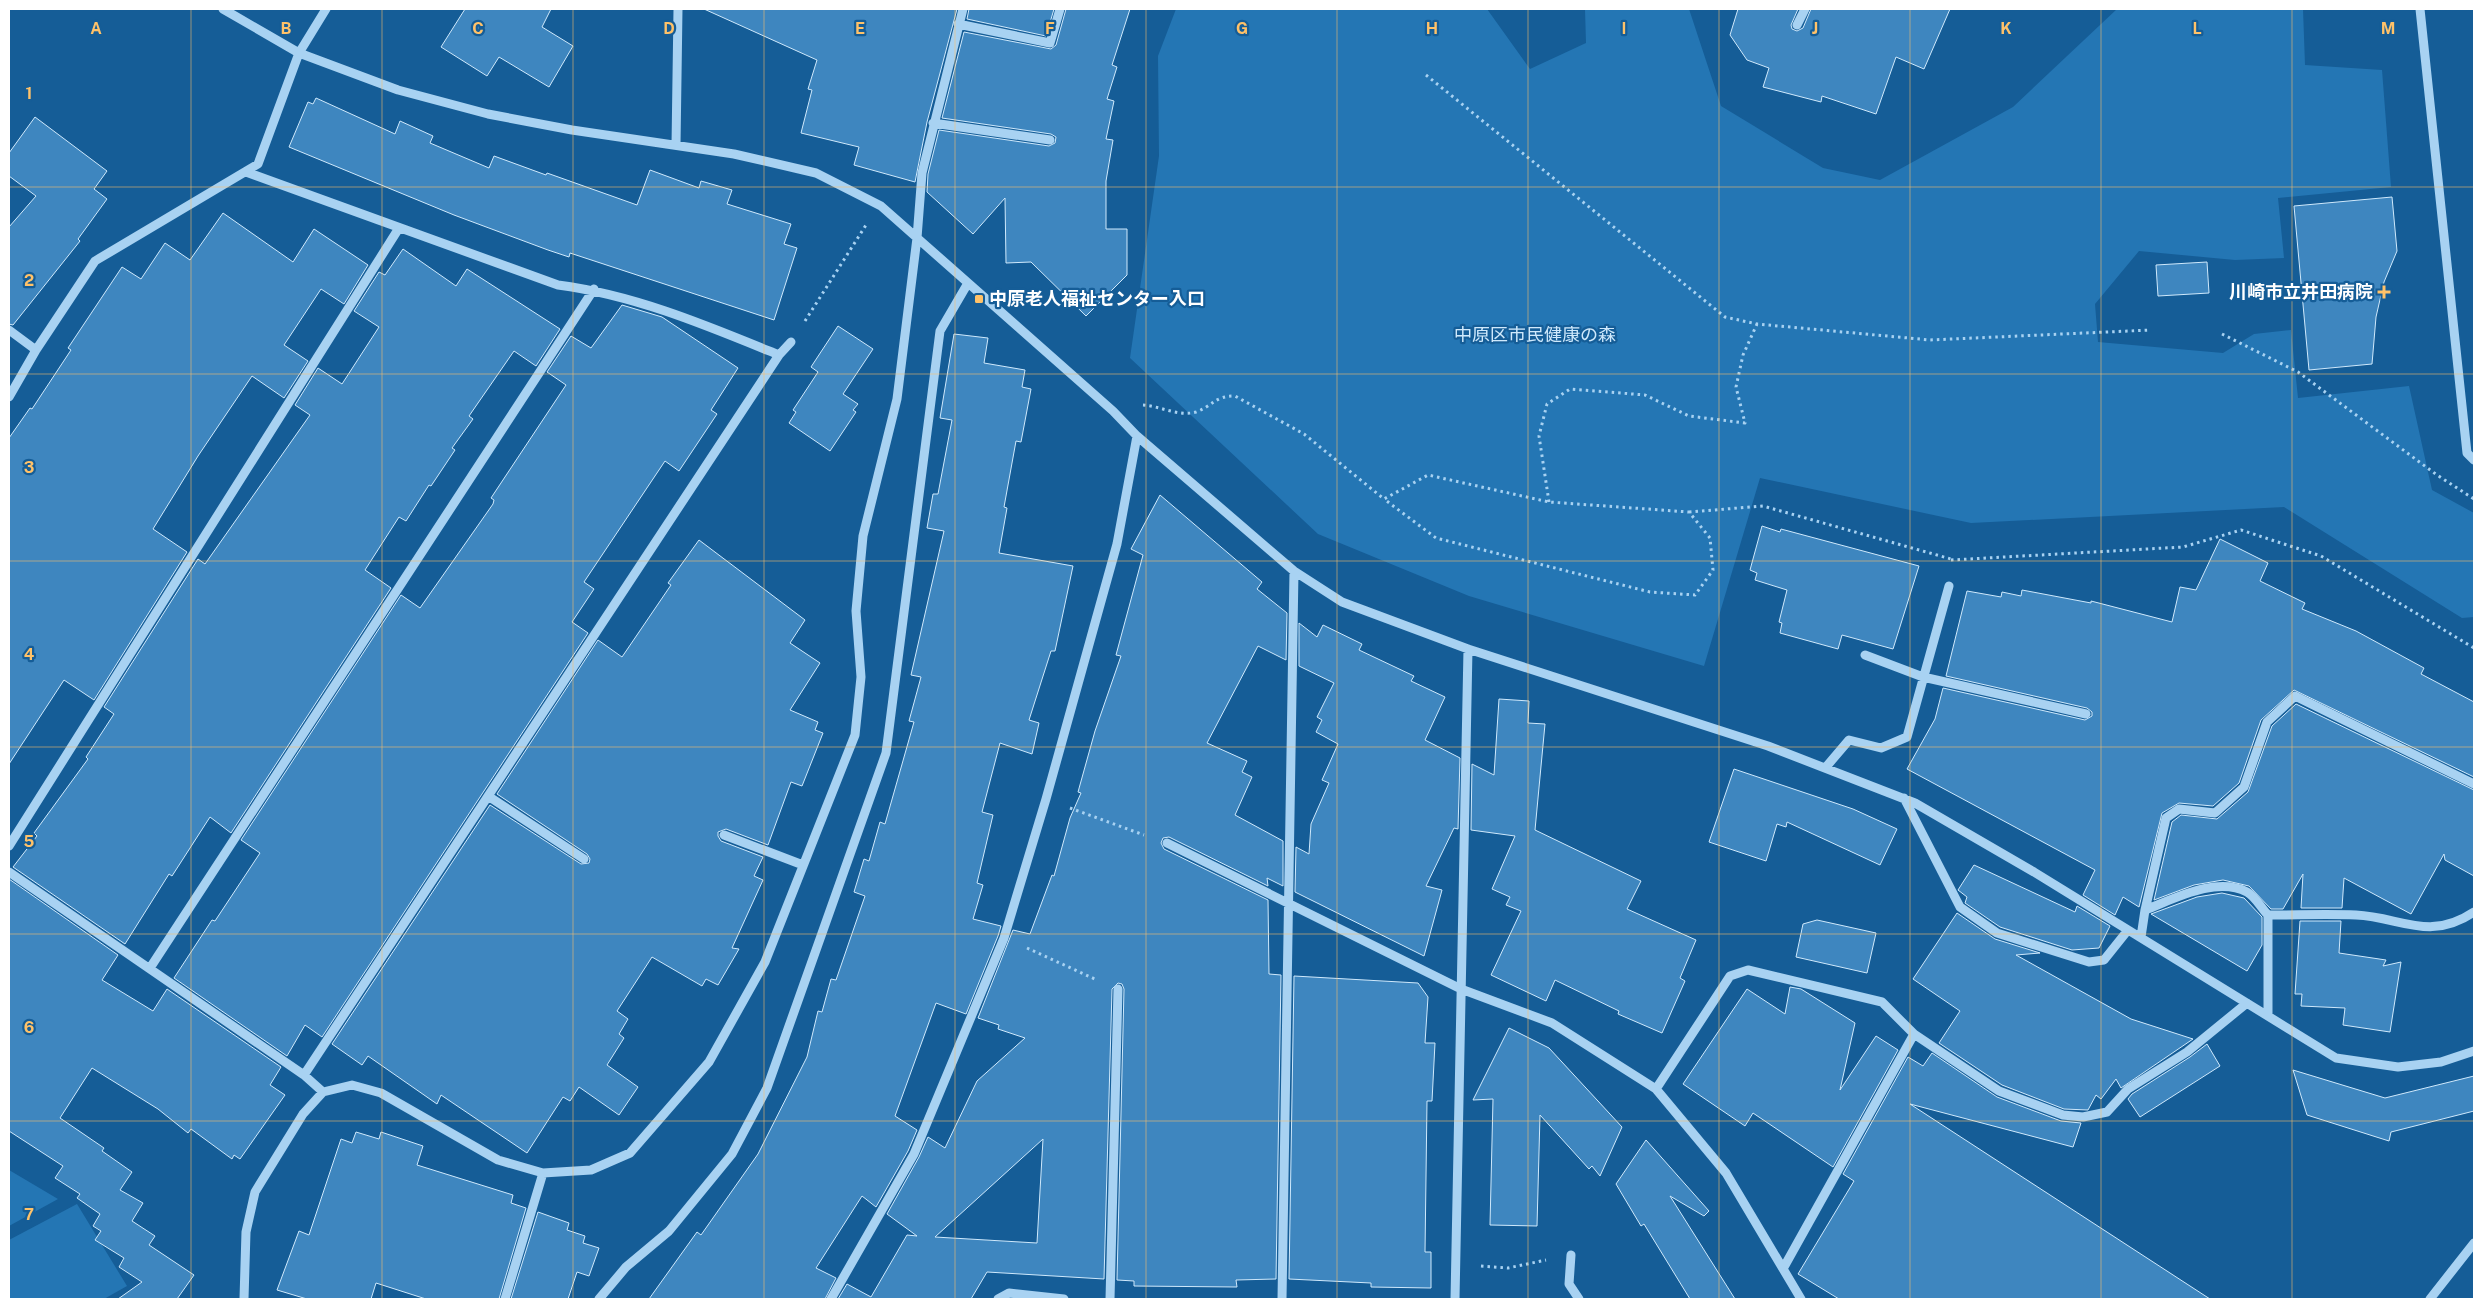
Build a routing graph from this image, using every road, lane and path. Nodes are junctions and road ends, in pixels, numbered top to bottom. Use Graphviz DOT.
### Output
graph roads {
  1 [pos="223,9"];
  2 [pos="326,9"];
  3 [pos="678,9"];
  4 [pos="962,9"];
  5 [pos="1060,9"];
  6 [pos="1805,9"];
  7 [pos="2420,9"];
  8 [pos="958,24"];
  9 [pos="1796,25"];
  10 [pos="299,53"];
  11 [pos="1426,75"];
  12 [pos="933,123"];
  13 [pos="1050,140"];
  14 [pos="676,145"];
  15 [pos="246,172"];
  16 [pos="399,228"];
  17 [pos="861,231"];
  18 [pos="917,238"];
  19 [pos="968,283"];
  20 [pos="594,289"];
  21 [pos="1756,324"];
  22 [pos="9,330"];
  23 [pos="2151,330"];
  24 [pos="2222,334"];
  25 [pos="791,342"];
  26 [pos="36,350"];
  27 [pos="779,355"];
  28 [pos="9,396"];
  29 [pos="1113,411"];
  30 [pos="1137,436"];
  31 [pos="2474,460"];
  32 [pos="1384,499"];
  33 [pos="2474,499"];
  34 [pos="1549,502"];
  35 [pos="1689,512"];
  36 [pos="1951,559"];
  37 [pos="1294,571"];
  38 [pos="1949,586"];
  39 [pos="1468,648"];
  40 [pos="2474,648"];
  41 [pos="1864,655"];
  42 [pos="1924,677"];
  43 [pos="2086,714"];
  44 [pos="1826,767"];
  45 [pos="2474,784"];
  46 [pos="488,796"];
  47 [pos="1904,798"];
  48 [pos="1046,799"];
  49 [pos="724,835"];
  50 [pos="1167,843"];
  51 [pos="9,846"];
  52 [pos="584,859"];
  53 [pos="803,865"];
  54 [pos="9,872"];
  55 [pos="1289,904"];
  56 [pos="2145,910"];
  57 [pos="2474,912"];
  58 [pos="2268,915"];
  59 [pos="2128,930"];
  60 [pos="1004,938"];
  61 [pos="2141,938"];
  62 [pos="150,968"];
  63 [pos="1118,989"];
  64 [pos="1461,989"];
  65 [pos="2247,1003"];
  66 [pos="2268,1015"];
  67 [pos="1914,1034"];
  68 [pos="2474,1051"];
  69 [pos="304,1075"];
  70 [pos="1656,1089"];
  71 [pos="323,1092"];
  72 [pos="543,1173"];
  73 [pos="2474,1243"];
  74 [pos="1571,1255"];
  75 [pos="1455,1265"];
  76 [pos="1784,1267"];
  77 [pos="244,1299"];
  78 [pos="505,1299"];
  79 [pos="599,1299"];
  80 [pos="831,1299"];
  81 [pos="998,1299"];
  82 [pos="1064,1299"];
  83 [pos="1110,1299"];
  84 [pos="1282,1299"];
  85 [pos="1455,1299"];
  86 [pos="1579,1299"];
  87 [pos="1801,1299"];
  88 [pos="2430,1299"];
  1 -- 10 [label="street"];
  2 -- 10 [label="street"];
  3 -- 14 [label="street"];
  4 -- 8 [label="street"];
  5 -- 8 [label="street"];
  6 -- 9 [label="street"];
  7 -- 31 [label="street"];
  8 -- 12 [label="street"];
  10 -- 14 [label="street"];
  10 -- 15 [label="street"];
  11 -- 21 [label="path"];
  12 -- 13 [label="street"];
  12 -- 18 [label="street"];
  14 -- 18 [label="street"];
  15 -- 16 [label="street"];
  15 -- 26 [label="street"];
  16 -- 20 [label="street"];
  16 -- 51 [label="street"];
  17 -- 25 [label="path"];
  18 -- 19 [label="street"];
  18 -- 53 [label="street"];
  19 -- 29 [label="street"];
  19 -- 79 [label="street"];
  20 -- 27 [label="street"];
  20 -- 62 [label="street"];
  21 -- 23 [label="path"];
  21 -- 34 [label="path"];
  22 -- 26 [label="street"];
  24 -- 33 [label="path"];
  25 -- 27 [label="street"];
  26 -- 28 [label="street"];
  27 -- 46 [label="street"];
  29 -- 30 [label="street"];
  29 -- 32 [label="path"];
  30 -- 37 [label="street"];
  30 -- 48 [label="street"];
  32 -- 34 [label="path"];
  32 -- 35 [label="path"];
  34 -- 35 [label="path"];
  35 -- 36 [label="path"];
  36 -- 38 [label="path"];
  36 -- 40 [label="path"];
  37 -- 39 [label="street"];
  37 -- 55 [label="street"];
  38 -- 42 [label="street"];
  39 -- 44 [label="street"];
  39 -- 64 [label="street"];
  41 -- 42 [label="street"];
  42 -- 43 [label="street"];
  42 -- 44 [label="street"];
  44 -- 47 [label="street"];
  45 -- 56 [label="street"];
  46 -- 52 [label="street"];
  46 -- 69 [label="street"];
  47 -- 59 [label="street"];
  47 -- 59 [label="street"];
  48 -- 50 [label="path"];
  48 -- 60 [label="street"];
  49 -- 53 [label="street"];
  50 -- 55 [label="street"];
  53 -- 72 [label="street"];
  54 -- 62 [label="street"];
  55 -- 64 [label="street"];
  55 -- 84 [label="street"];
  56 -- 58 [label="street"];
  56 -- 61 [label="street"];
  57 -- 58 [label="street"];
  58 -- 66 [label="street"];
  59 -- 61 [label="street"];
  60 -- 63 [label="path"];
  60 -- 80 [label="street"];
  61 -- 65 [label="street"];
  62 -- 69 [label="street"];
  63 -- 83 [label="street"];
  64 -- 70 [label="street"];
  64 -- 75 [label="street"];
  65 -- 66 [label="street"];
  65 -- 67 [label="street"];
  66 -- 68 [label="street"];
  67 -- 70 [label="street"];
  67 -- 76 [label="street"];
  69 -- 71 [label="street"];
  70 -- 76 [label="street"];
  71 -- 72 [label="street"];
  71 -- 77 [label="street"];
  72 -- 78 [label="street"];
  73 -- 88 [label="street"];
  74 -- 75 [label="path"];
  74 -- 86 [label="street"];
  75 -- 85 [label="street"];
  76 -- 87 [label="street"];
  81 -- 82 [label="street"];
}
